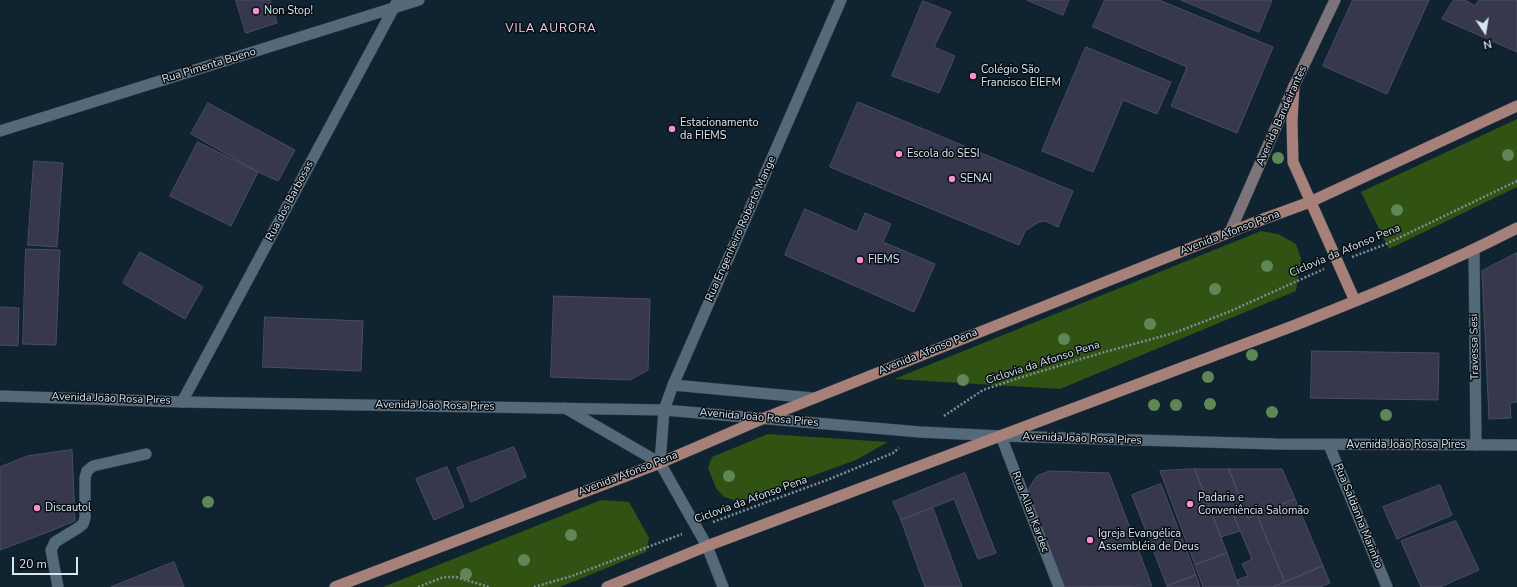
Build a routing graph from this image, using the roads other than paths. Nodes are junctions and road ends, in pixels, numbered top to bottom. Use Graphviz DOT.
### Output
graph roads {
  1 [pos="419,0"];
  2 [pos="841,0"];
  3 [pos="1335,0"];
  4 [pos="396,4"];
  5 [pos="1294,86"];
  6 [pos="1517,106"];
  7 [pos="0,131"];
  8 [pos="1310,202"];
  9 [pos="1517,228"];
  10 [pos="1230,232"];
  11 [pos="1474,250"];
  12 [pos="1355,301"];
  13 [pos="673,385"];
  14 [pos="0,396"];
  15 [pos="813,398"];
  16 [pos="182,402"];
  17 [pos="565,408"];
  18 [pos="664,410"];
  19 [pos="762,419"];
  20 [pos="1001,436"];
  21 [pos="1329,445"];
  22 [pos="1476,445"];
  23 [pos="1517,445"];
  24 [pos="146,454"];
  25 [pos="660,463"];
  26 [pos="707,546"];
  27 [pos="58,587"];
  28 [pos="335,587"];
  29 [pos="607,587"];
  30 [pos="723,587"];
  31 [pos="1059,587"];
  32 [pos="1387,587"];
  1 -- 4 [label="street, Rua Pimenta Bueno"];
  2 -- 13 [label="street, Rua Engenheiro Roberto Mange"];
  3 -- 5 [label="main road, Avenida Bandeirantes"];
  4 -- 7 [label="street, Rua Pimenta Bueno"];
  4 -- 16 [label="street, Rua dos Barbosas"];
  5 -- 8 [label="main road"];
  5 -- 10 [label="main road, Avenida Bandeirantes"];
  6 -- 8 [label="main road, Avenida Afonso Pena"];
  8 -- 10 [label="main road, Avenida Afonso Pena"];
  8 -- 12 [label="main road"];
  9 -- 11 [label="main road"];
  10 -- 15 [label="main road, Avenida Afonso Pena"];
  11 -- 12 [label="main road"];
  11 -- 22 [label="street, Travessa Sesi"];
  12 -- 20 [label="main road"];
  13 -- 15 [label="street"];
  13 -- 18 [label="street, Rua Engenheiro Roberto Mange"];
  14 -- 16 [label="street, Avenida João Rosa Pires"];
  15 -- 19 [label="main road, Avenida Afonso Pena"];
  16 -- 17 [label="street, Avenida João Rosa Pires"];
  17 -- 18 [label="street, Avenida João Rosa Pires"];
  17 -- 25 [label="street"];
  18 -- 19 [label="street, Avenida João Rosa Pires"];
  18 -- 25 [label="street, Rua Engenheiro Roberto Mange"];
  19 -- 20 [label="street, Avenida João Rosa Pires"];
  19 -- 25 [label="main road, Avenida Afonso Pena"];
  20 -- 21 [label="street, Avenida João Rosa Pires"];
  20 -- 26 [label="main road"];
  20 -- 31 [label="street, Rua Allan Kardec"];
  21 -- 22 [label="street, Avenida João Rosa Pires"];
  21 -- 32 [label="street, Rua Saldanha Marinho"];
  22 -- 23 [label="street, Avenida João Rosa Pires"];
  24 -- 27 [label="street"];
  25 -- 26 [label="street"];
  25 -- 28 [label="main road, Avenida Afonso Pena"];
  26 -- 29 [label="main road"];
  26 -- 30 [label="street"];
}
